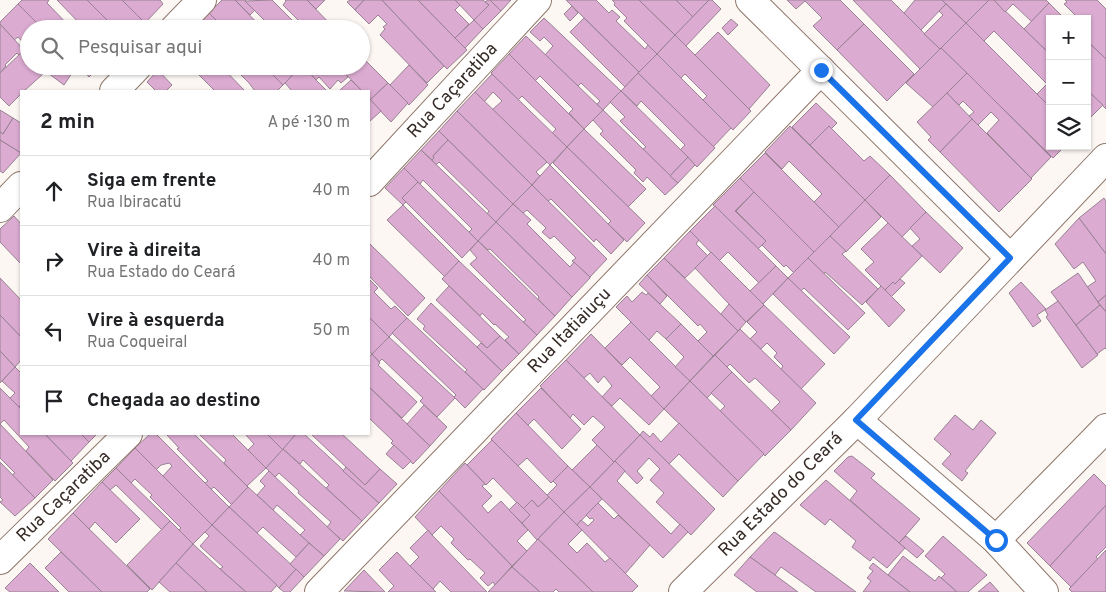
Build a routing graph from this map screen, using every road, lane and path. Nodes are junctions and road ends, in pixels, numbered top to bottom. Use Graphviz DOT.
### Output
graph roads {
  1 [pos="202,0"];
  2 [pos="537,0"];
  3 [pos="750,0"];
  4 [pos="183,20"];
  5 [pos="821,70"];
  6 [pos="129,75"];
  7 [pos="115,90"];
  8 [pos="1106,158"];
  9 [pos="370,181"];
  10 [pos="20,187"];
  11 [pos="0,208"];
  12 [pos="1010,258"];
  13 [pos="856,420"];
  14 [pos="1106,428"];
  15 [pos="127,435"];
  16 [pos="996,540"];
  17 [pos="0,560"];
  18 [pos="319,592"];
  19 [pos="683,592"];
  20 [pos="1044,592"];
  1 -- 4 [label="street"];
  2 -- 9 [label="street, Rua Caçaratiba"];
  3 -- 5 [label="street"];
  5 -- 12 [label="street"];
  5 -- 18 [label="street, Rua Itatiaiuçu"];
  6 -- 7 [label="street"];
  8 -- 12 [label="street, Rua Estado do Ceará"];
  10 -- 11 [label="street"];
  12 -- 13 [label="street, Rua Estado do Ceará"];
  13 -- 16 [label="street"];
  13 -- 19 [label="street, Rua Estado do Ceará"];
  14 -- 16 [label="street"];
  15 -- 17 [label="street, Rua Caçaratiba"];
  16 -- 20 [label="street"];
}
